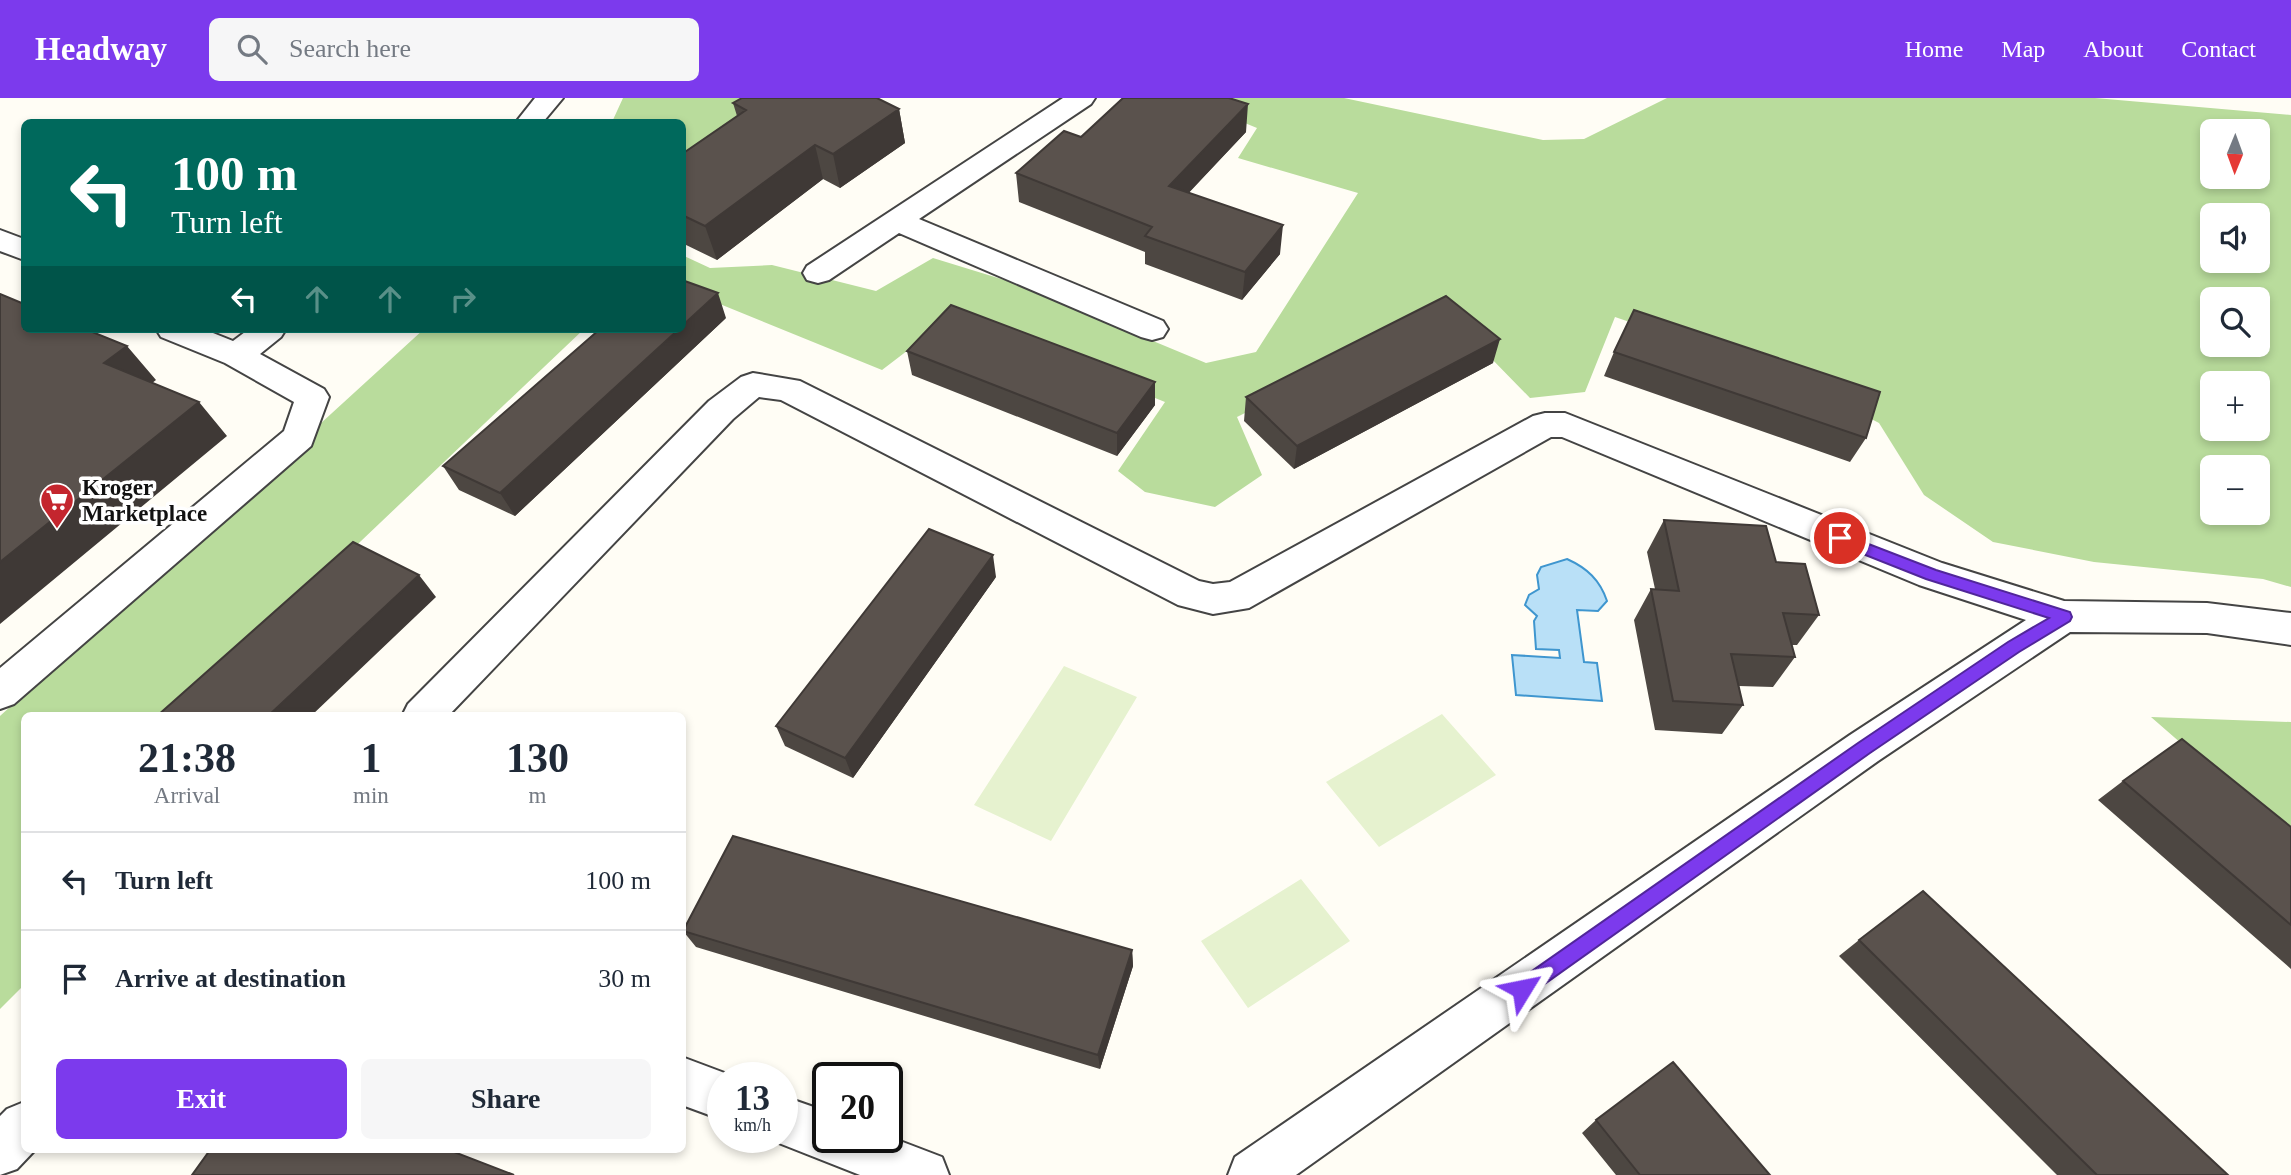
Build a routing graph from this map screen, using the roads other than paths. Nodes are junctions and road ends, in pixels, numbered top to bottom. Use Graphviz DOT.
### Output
graph roads {
  1 [pos="549,98"];
  2 [pos="1081,98"];
  3 [pos="532,119"];
  4 [pos="896,221"];
  5 [pos="0,240"];
  6 [pos="21,249"];
  7 [pos="818,273"];
  8 [pos="1152,329"];
  9 [pos="182,333"];
  10 [pos="265,333"];
  11 [pos="237,355"];
  12 [pos="2064,617"];
  13 [pos="2291,629"];
  14 [pos="0,692"];
  15 [pos="426,712"];
  16 [pos="686,1082"];
  17 [pos="707,1090"];
  18 [pos="21,1129"];
  19 [pos="0,1152"];
  20 [pos="869,1153"];
  21 [pos="925,1175"];
  22 [pos="1253,1175"];
  1 -- 3 [label="lane"];
  2 -- 4 [label="lane"];
  4 -- 7 [label="lane"];
  4 -- 8 [label="lane"];
  5 -- 6 [label="lane"];
  9 -- 11 [label="lane"];
  10 -- 11 [label="lane"];
  11 -- 14 [label="lane"];
  12 -- 13 [label="lane"];
  12 -- 15 [label="lane"];
  12 -- 22 [label="lane"];
  16 -- 17 [label="lane"];
  18 -- 19 [label="lane"];
  20 -- 21 [label="lane"];
}
